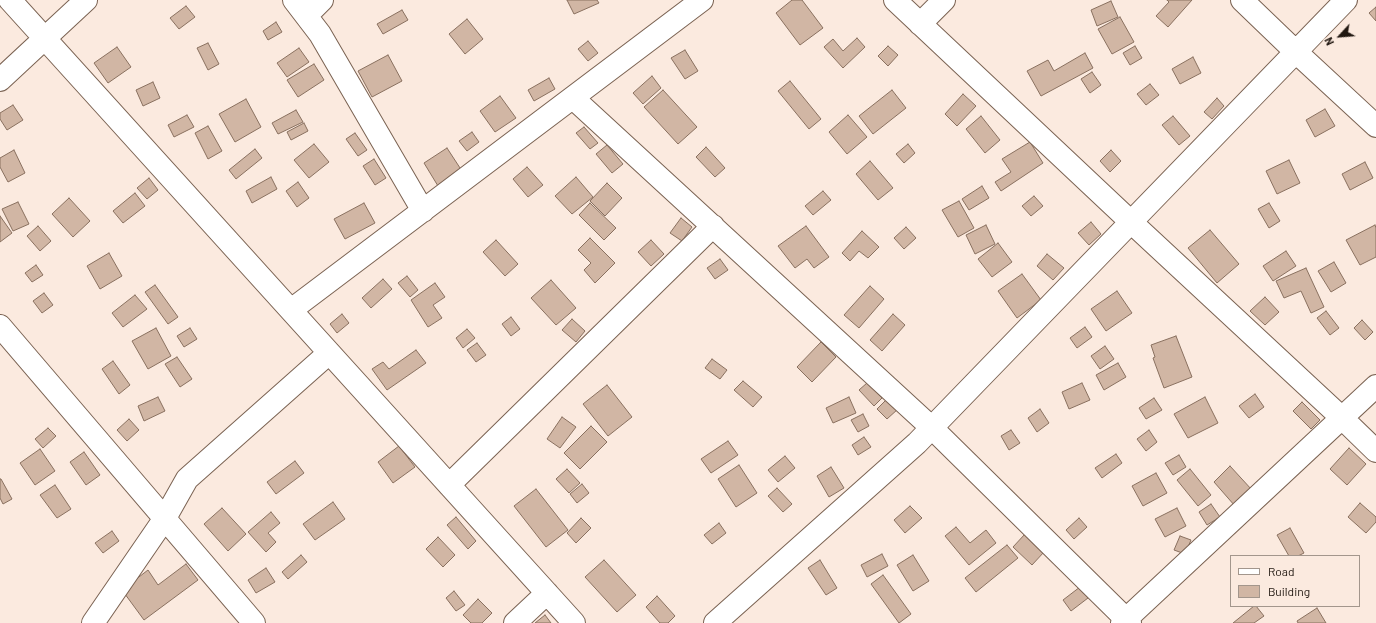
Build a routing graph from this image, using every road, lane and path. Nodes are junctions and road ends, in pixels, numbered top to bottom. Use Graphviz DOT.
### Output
graph roads {
  1 [pos="10,0"];
  2 [pos="86,0"];
  3 [pos="322,0"];
  4 [pos="702,0"];
  5 [pos="894,0"];
  6 [pos="944,0"];
  7 [pos="1242,0"];
  8 [pos="1346,0"];
  9 [pos="301,8"];
  10 [pos="920,24"];
  11 [pos="45,38"];
  12 [pos="1296,52"];
  13 [pos="0,80"];
  14 [pos="573,98"];
  15 [pos="1376,126"];
  16 [pos="423,211"];
  17 [pos="1131,222"];
  18 [pos="713,226"];
  19 [pos="291,310"];
  20 [pos="0,326"];
  21 [pos="329,353"];
  22 [pos="1376,386"];
  23 [pos="1342,418"];
  24 [pos="932,428"];
  25 [pos="1376,452"];
  26 [pos="449,485"];
  27 [pos="165,518"];
  28 [pos="547,594"];
  29 [pos="1126,622"];
  30 [pos="93,623"];
  31 [pos="254,623"];
  32 [pos="515,623"];
  33 [pos="574,623"];
  34 [pos="715,623"];
  1 -- 11 [label="street"];
  2 -- 11 [label="street"];
  3 -- 9 [label="street"];
  4 -- 14 [label="street"];
  5 -- 10 [label="street"];
  6 -- 10 [label="street"];
  7 -- 12 [label="street"];
  8 -- 12 [label="street"];
  9 -- 16 [label="street"];
  10 -- 17 [label="street"];
  11 -- 13 [label="street"];
  11 -- 19 [label="street"];
  12 -- 15 [label="street"];
  12 -- 17 [label="street"];
  14 -- 16 [label="street"];
  14 -- 18 [label="street"];
  16 -- 19 [label="street"];
  17 -- 23 [label="street"];
  17 -- 24 [label="street"];
  18 -- 24 [label="street"];
  18 -- 26 [label="street"];
  19 -- 21 [label="street"];
  20 -- 27 [label="street"];
  21 -- 26 [label="street"];
  21 -- 27 [label="street"];
  22 -- 23 [label="street"];
  23 -- 25 [label="street"];
  23 -- 29 [label="street"];
  24 -- 29 [label="street"];
  24 -- 34 [label="street"];
  26 -- 28 [label="street"];
  27 -- 30 [label="street"];
  27 -- 31 [label="street"];
  28 -- 32 [label="street"];
  28 -- 33 [label="street"];
}
